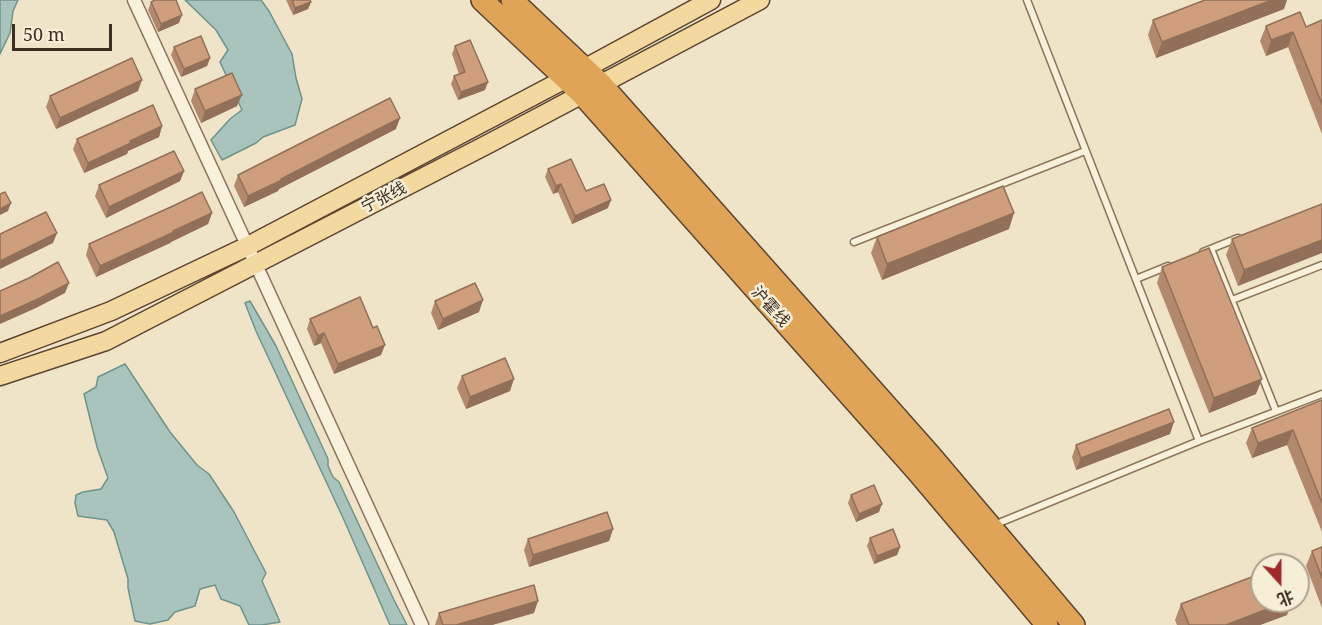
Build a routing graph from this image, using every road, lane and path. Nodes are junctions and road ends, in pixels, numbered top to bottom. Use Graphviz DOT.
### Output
graph roads {
  1 [pos="134,0"];
  2 [pos="482,0"];
  3 [pos="512,0"];
  4 [pos="711,0"];
  5 [pos="760,0"];
  6 [pos="1027,0"];
  7 [pos="584,69"];
  8 [pos="565,78"];
  9 [pos="601,84"];
  10 [pos="582,94"];
  11 [pos="1085,151"];
  12 [pos="1244,236"];
  13 [pos="854,242"];
  14 [pos="248,246"];
  15 [pos="1211,249"];
  16 [pos="1200,254"];
  17 [pos="1179,262"];
  18 [pos="256,264"];
  19 [pos="1322,265"];
  20 [pos="1136,279"];
  21 [pos="1232,300"];
  22 [pos="0,353"];
  23 [pos="0,376"];
  24 [pos="1322,394"];
  25 [pos="1276,411"];
  26 [pos="1199,441"];
  27 [pos="991,526"];
  28 [pos="975,540"];
  29 [pos="422,625"];
  30 [pos="1047,625"];
  31 [pos="1074,625"];
  1 -- 14 [label="street"];
  2 -- 8 [label="highway, 沪霍线"];
  3 -- 7 [label="highway, 沪霍线"];
  4 -- 7 [label="main road, 宁张线"];
  5 -- 9 [label="main road, 宁张线"];
  6 -- 11 [label="lane"];
  7 -- 8 [label="main road, 宁张线"];
  7 -- 9 [label="highway, 沪霍线"];
  8 -- 10 [label="highway, 沪霍线"];
  8 -- 14 [label="main road, 宁张线"];
  9 -- 10 [label="main road, 宁张线"];
  9 -- 27 [label="highway, 沪霍线"];
  10 -- 18 [label="main road, 宁张线"];
  10 -- 28 [label="highway, 沪霍线"];
  11 -- 13 [label="lane"];
  11 -- 20 [label="lane"];
  12 -- 15 [label="lane"];
  14 -- 18 [label="street"];
  14 -- 22 [label="main road, 宁张线"];
  15 -- 16 [label="lane"];
  15 -- 21 [label="lane"];
  17 -- 20 [label="lane"];
  18 -- 23 [label="main road, 宁张线"];
  18 -- 29 [label="street"];
  19 -- 21 [label="lane"];
  20 -- 26 [label="lane"];
  21 -- 25 [label="lane"];
  24 -- 25 [label="lane"];
  25 -- 26 [label="lane"];
  26 -- 27 [label="lane"];
  27 -- 28 [label="highway"];
  27 -- 31 [label="highway, 沪霍线"];
  28 -- 30 [label="highway, 沪霍线"];
}
